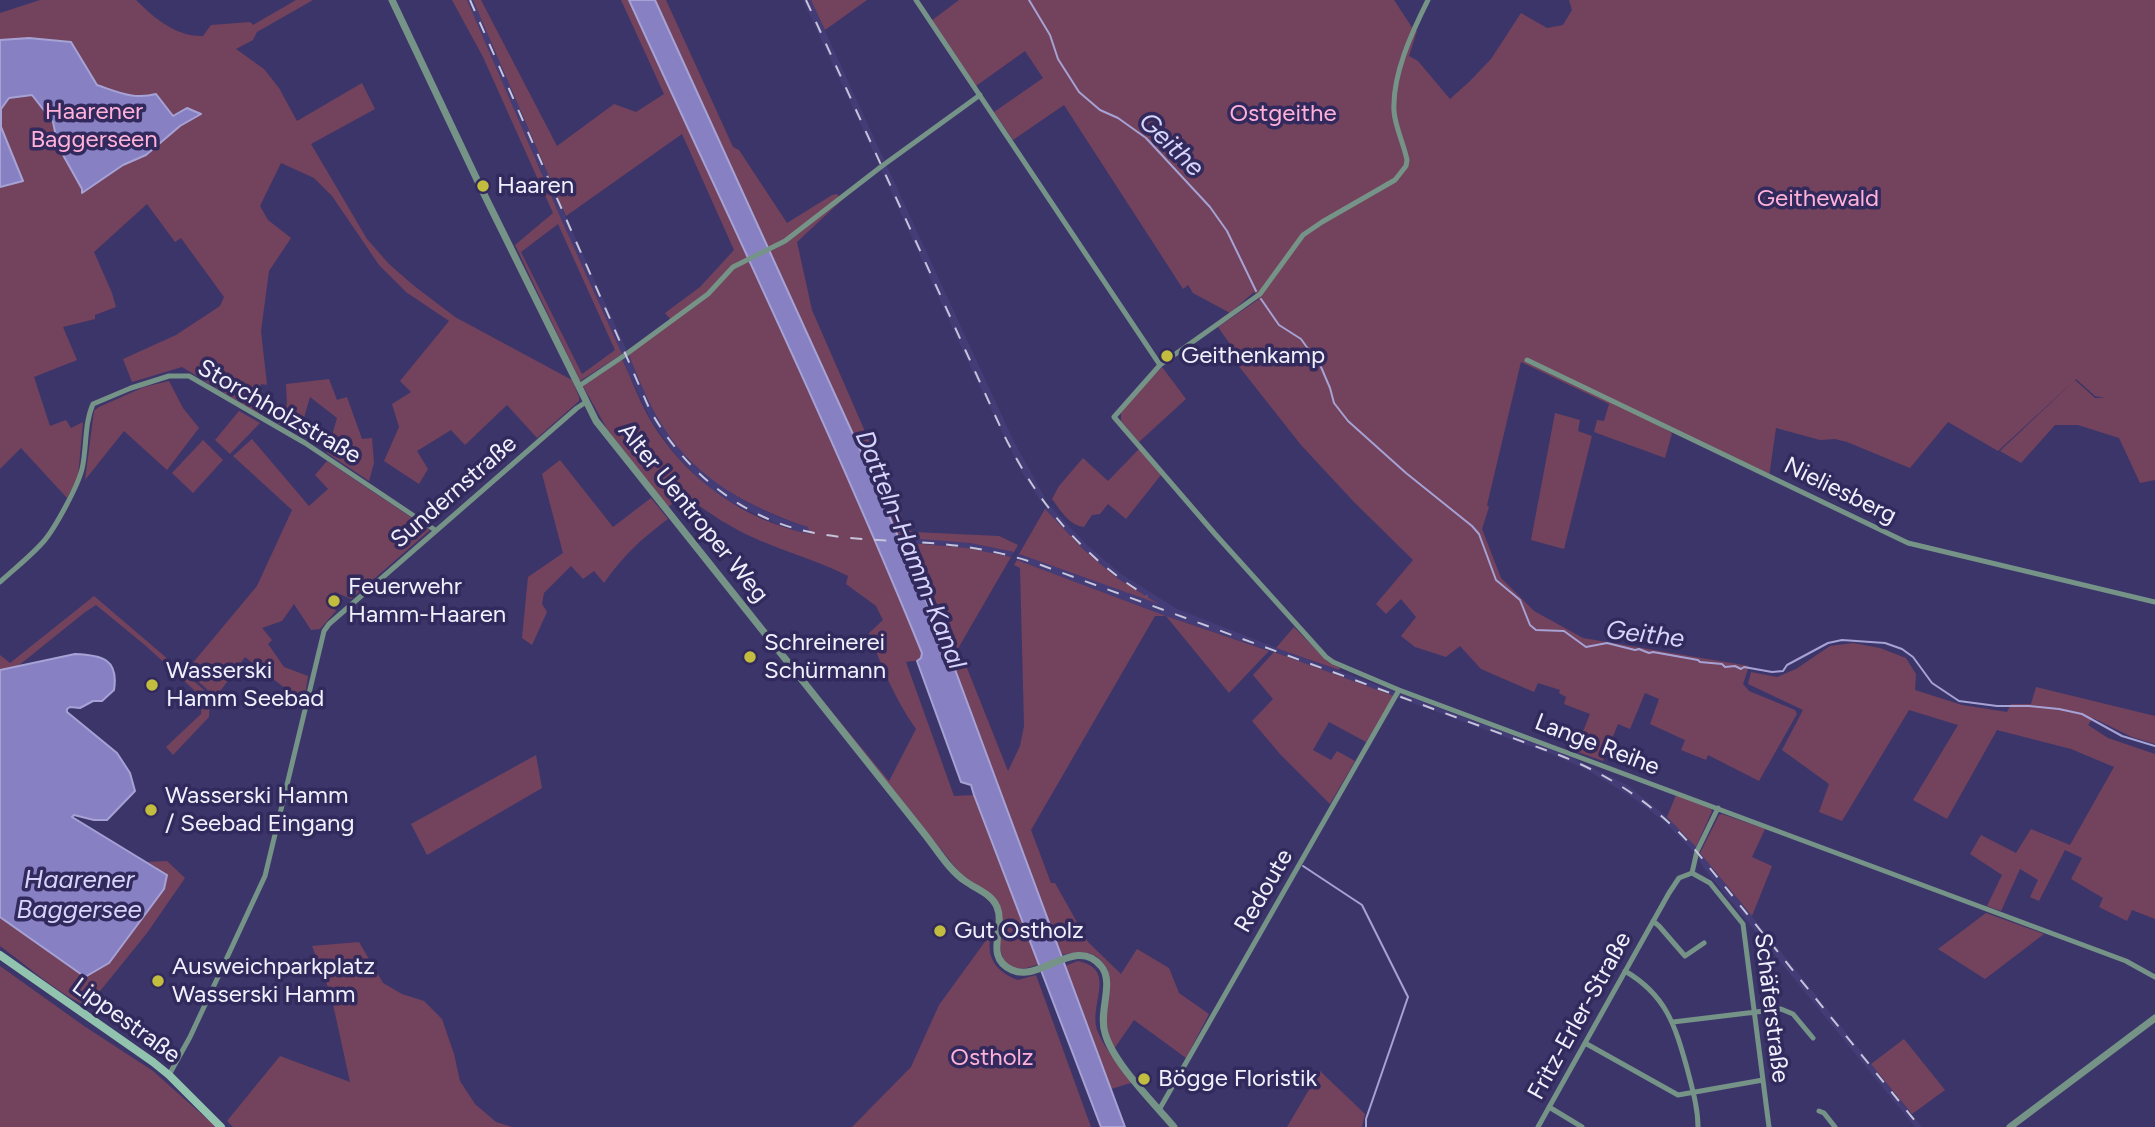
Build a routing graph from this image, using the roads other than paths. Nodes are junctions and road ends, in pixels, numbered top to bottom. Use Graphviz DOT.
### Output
graph roads {
  1 [pos="392,0"];
  2 [pos="916,0"];
  3 [pos="1428,0"];
  4 [pos="980,96"];
  5 [pos="1527,360"];
  6 [pos="1160,365"];
  7 [pos="579,386"];
  8 [pos="586,402"];
  9 [pos="435,530"];
  10 [pos="0,582"];
  11 [pos="2155,602"];
  12 [pos="1399,690"];
  13 [pos="1718,808"];
  14 [pos="1692,873"];
  15 [pos="1653,921"];
  16 [pos="1704,943"];
  17 [pos="0,955"];
  18 [pos="1625,971"];
  19 [pos="2155,977"];
  20 [pos="1754,1012"];
  21 [pos="2155,1018"];
  22 [pos="1673,1022"];
  23 [pos="1813,1038"];
  24 [pos="1585,1042"];
  25 [pos="169,1075"];
  26 [pos="1763,1080"];
  27 [pos="1694,1093"];
  28 [pos="1549,1107"];
  29 [pos="1159,1110"];
  30 [pos="1819,1111"];
  31 [pos="221,1127"];
  32 [pos="1174,1127"];
  33 [pos="1538,1127"];
  34 [pos="1582,1127"];
  35 [pos="1698,1127"];
  36 [pos="1769,1127"];
  37 [pos="1835,1127"];
  38 [pos="2010,1127"];
  1 -- 7 [label="street, Alter Uentroper Weg"];
  2 -- 4 [label="street"];
  3 -- 6 [label="street"];
  4 -- 6 [label="street"];
  4 -- 7 [label="street"];
  5 -- 11 [label="street, Nieliesberg"];
  6 -- 12 [label="street, Lange Reihe"];
  7 -- 8 [label="street, Alter Uentroper Weg"];
  8 -- 9 [label="street, Sundernstraße"];
  8 -- 29 [label="street, Alter Uentroper Weg"];
  9 -- 10 [label="street, Storchholzstraße"];
  9 -- 25 [label="street, Sundernstraße"];
  12 -- 13 [label="street, Lange Reihe"];
  12 -- 29 [label="street, Redoute"];
  13 -- 14 [label="street, Fritz-Erler-Straße"];
  13 -- 19 [label="street, Lange Reihe"];
  14 -- 15 [label="street, Fritz-Erler-Straße"];
  14 -- 20 [label="street, Schäferstraße"];
  15 -- 16 [label="street, Fritz-Erler-Straße"];
  15 -- 18 [label="street, Fritz-Erler-Straße"];
  17 -- 25 [label="main road, Lippestraße"];
  18 -- 22 [label="street"];
  18 -- 24 [label="street, Fritz-Erler-Straße"];
  20 -- 22 [label="street"];
  20 -- 23 [label="street"];
  20 -- 26 [label="street, Schäferstraße"];
  21 -- 38 [label="street"];
  22 -- 27 [label="street"];
  24 -- 27 [label="street"];
  24 -- 28 [label="street, Fritz-Erler-Straße"];
  25 -- 31 [label="main road, Lippestraße"];
  26 -- 27 [label="street"];
  26 -- 36 [label="street, Schäferstraße"];
  27 -- 35 [label="street"];
  28 -- 33 [label="street, Fritz-Erler-Straße"];
  28 -- 34 [label="street"];
  29 -- 32 [label="street, Alter Uentroper Weg"];
  30 -- 37 [label="street"];
}
